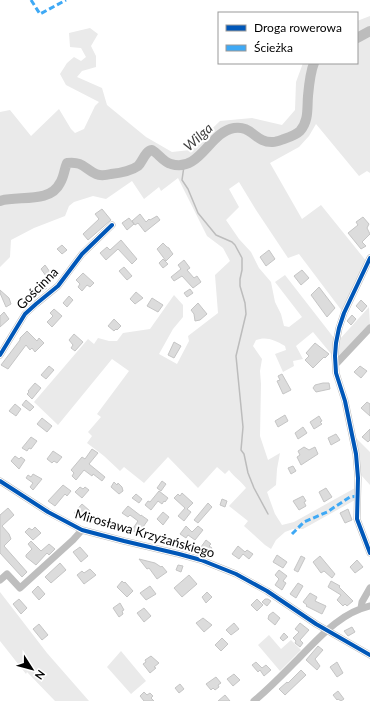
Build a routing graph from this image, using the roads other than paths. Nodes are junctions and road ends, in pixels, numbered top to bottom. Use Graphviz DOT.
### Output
graph roads {
  1 [pos="112,225"];
  2 [pos="370,258"];
  3 [pos="370,328"];
  4 [pos="0,355"];
  5 [pos="336,364"];
  6 [pos="0,481"];
  7 [pos="82,530"];
  8 [pos="370,553"];
  9 [pos="0,580"];
  10 [pos="370,588"];
  11 [pos="370,606"];
  12 [pos="361,608"];
  13 [pos="326,630"];
  14 [pos="370,655"];
  15 [pos="254,701"];
  1 -- 4 [label="street, Gościnna"];
  2 -- 5 [label="street"];
  3 -- 5 [label="street"];
  5 -- 8 [label="street"];
  6 -- 7 [label="street, Mirosława Krzyżańskiego"];
  7 -- 9 [label="street"];
  7 -- 13 [label="street, Mirosława Krzyżańskiego"];
  10 -- 12 [label="street"];
  11 -- 12 [label="street"];
  12 -- 13 [label="street"];
  13 -- 14 [label="street, Mirosława Krzyżańskiego"];
  13 -- 15 [label="street"];
}
